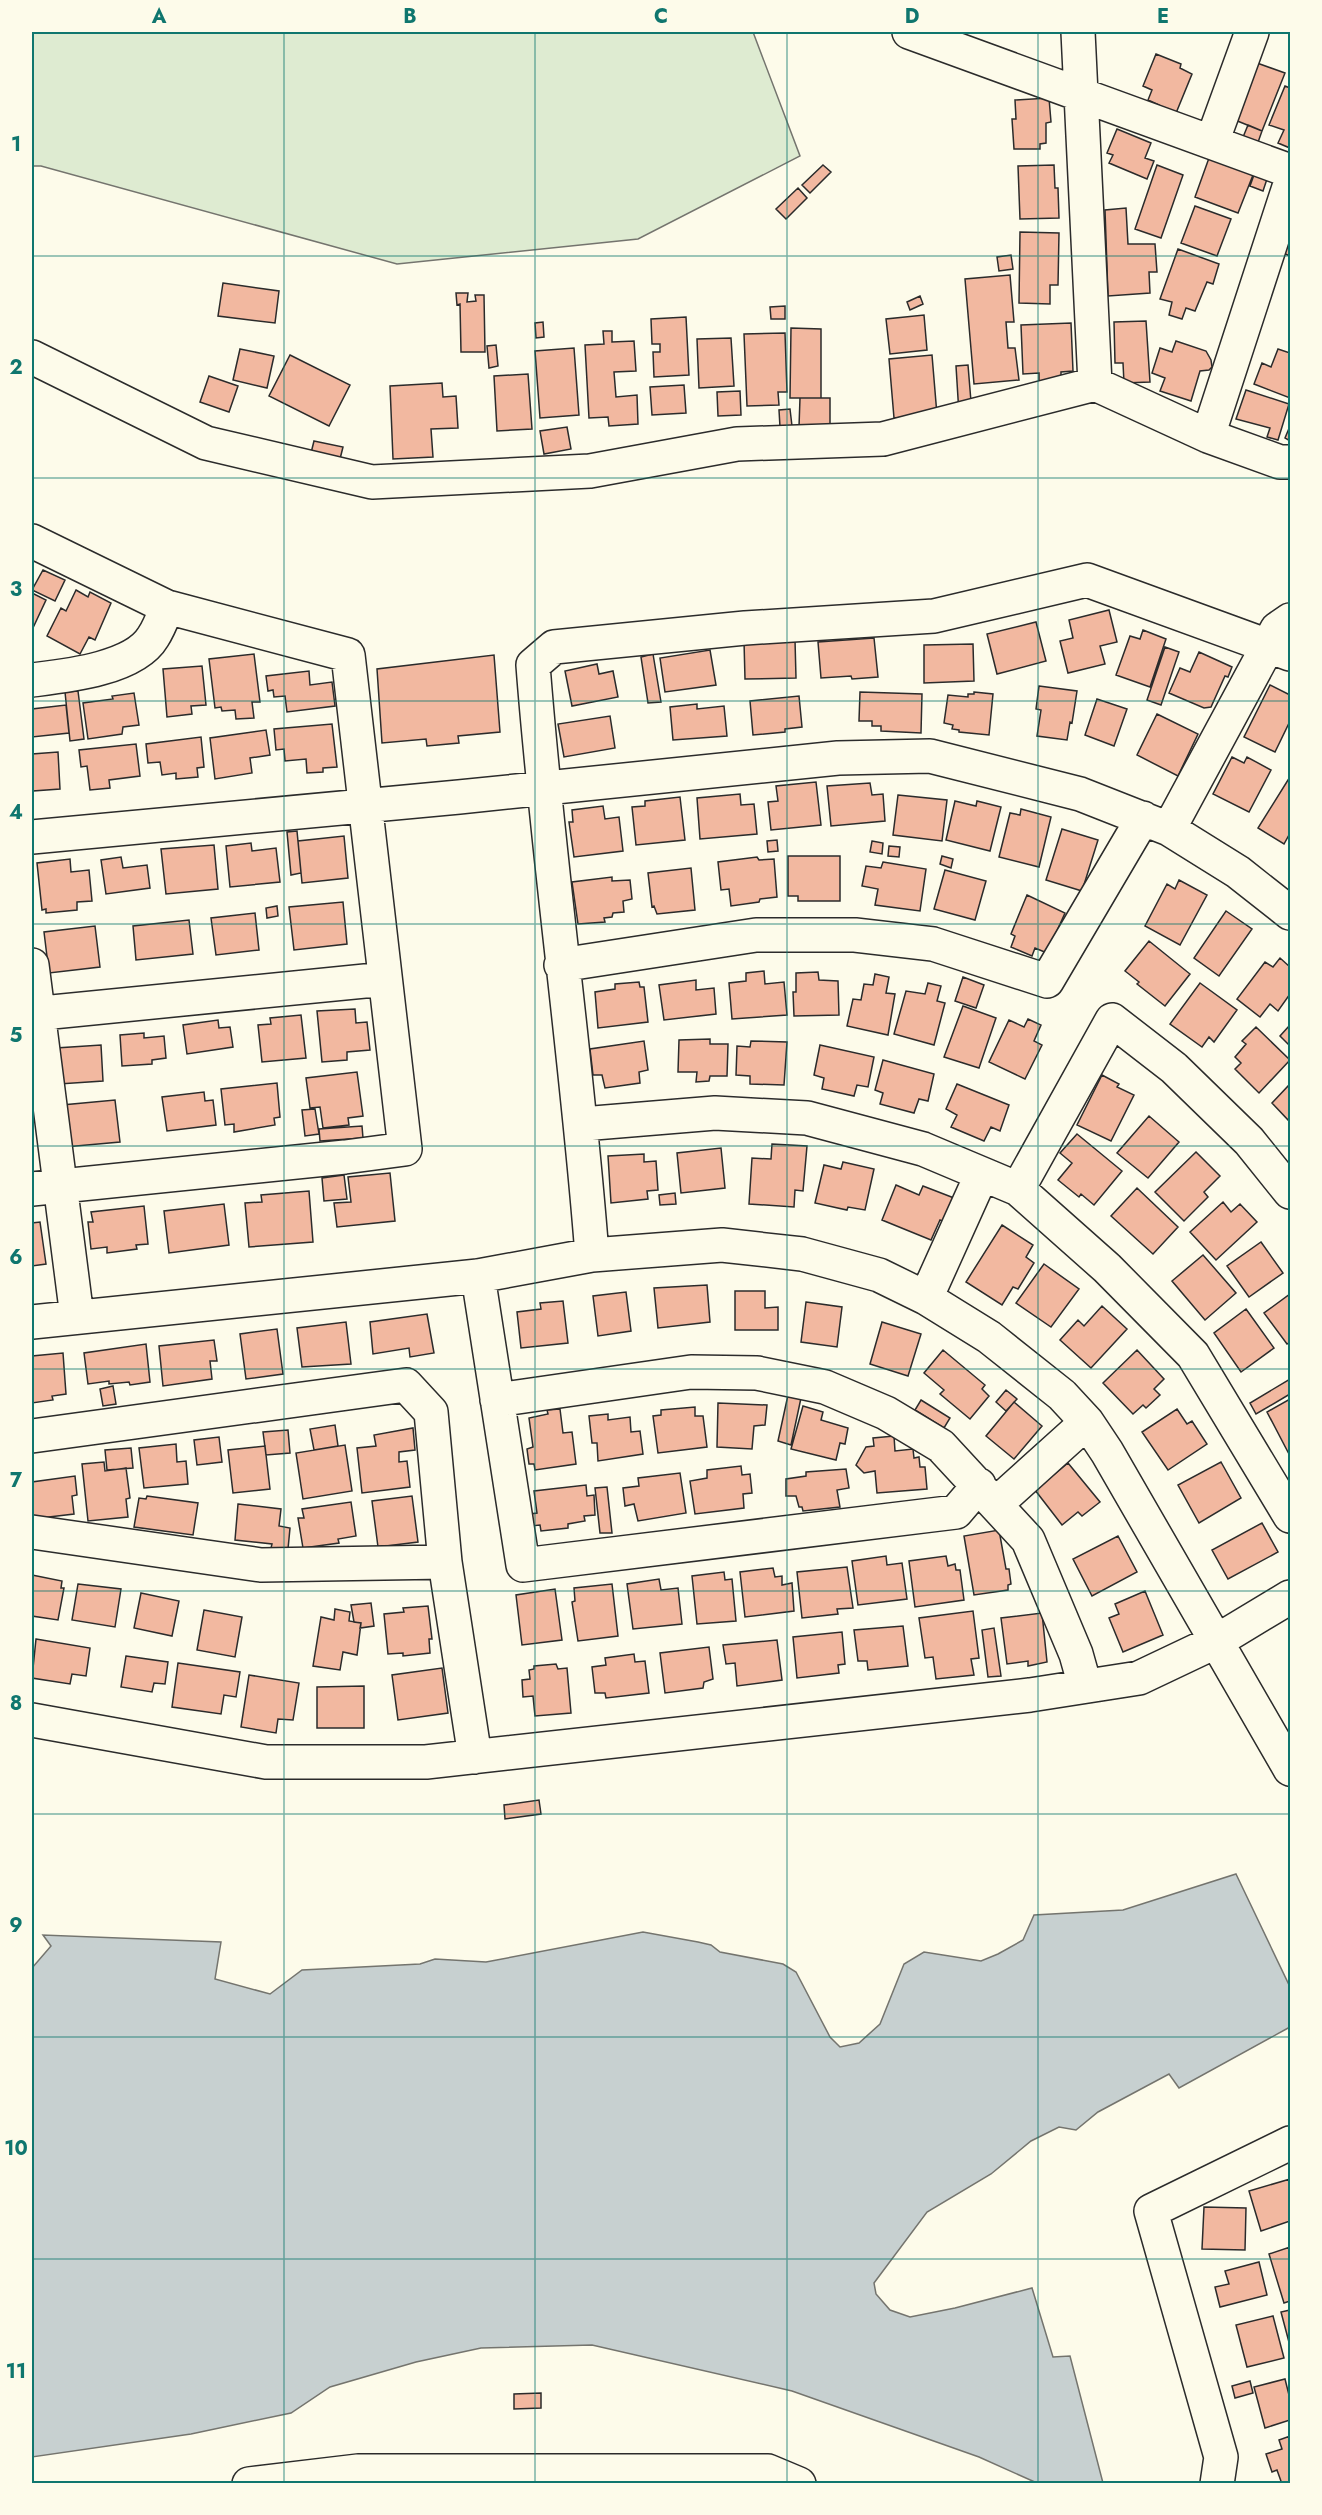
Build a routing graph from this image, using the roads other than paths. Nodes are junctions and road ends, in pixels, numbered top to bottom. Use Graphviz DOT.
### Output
graph roads {
  1 [pos="909,32"];
  2 [pos="1078,32"];
  3 [pos="1252,32"];
  4 [pos="1082,95"];
  5 [pos="1212,142"];
  6 [pos="1290,171"];
  7 [pos="1290,184"];
  8 [pos="32,357"];
  9 [pos="1095,384"];
  10 [pos="1208,436"];
  11 [pos="1290,462"];
  12 [pos="32,541"];
  13 [pos="167,607"];
  14 [pos="1290,620"];
  15 [pos="1279,650"];
  16 [pos="32,680"];
  17 [pos="542,789"];
  18 [pos="365,806"];
  19 [pos="1156,824"];
  20 [pos="32,837"];
  21 [pos="1290,913"];
  22 [pos="32,965"];
  23 [pos="561,965"];
  24 [pos="386,979"];
  25 [pos="35,1013"];
  26 [pos="582,1124"];
  27 [pos="981,1176"];
  28 [pos="46,1187"];
  29 [pos="1018,1189"];
  30 [pos="1290,1192"];
  31 [pos="592,1254"];
  32 [pos="478,1276"];
  33 [pos="926,1298"];
  34 [pos="77,1317"];
  35 [pos="32,1322"];
  36 [pos="497,1400"];
  37 [pos="1088,1422"];
  38 [pos="32,1436"];
  39 [pos="987,1495"];
  40 [pos="1290,1516"];
  41 [pos="32,1532"];
  42 [pos="445,1562"];
  43 [pos="1290,1596"];
  44 [pos="1217,1641"];
  45 [pos="1085,1686"];
  46 [pos="32,1720"];
  47 [pos="475,1757"];
  48 [pos="1290,1769"];
  49 [pos="1290,2143"];
  50 [pos="249,2484"];
  51 [pos="799,2484"];
  52 [pos="1217,2484"];
  1 -- 4 [label="street"];
  2 -- 4 [label="street"];
  3 -- 5 [label="street"];
  4 -- 5 [label="street"];
  4 -- 9 [label="street"];
  5 -- 6 [label="street"];
  7 -- 10 [label="street"];
  8 -- 9 [label="street"];
  9 -- 10 [label="street"];
  10 -- 11 [label="street"];
  12 -- 13 [label="street"];
  13 -- 16 [label="street"];
  13 -- 18 [label="street"];
  14 -- 15 [label="street"];
  15 -- 17 [label="street"];
  15 -- 19 [label="street"];
  17 -- 18 [label="street"];
  17 -- 19 [label="street"];
  17 -- 23 [label="street"];
  18 -- 20 [label="street"];
  18 -- 24 [label="street"];
  19 -- 21 [label="street"];
  19 -- 23 [label="street"];
  22 -- 25 [label="street"];
  23 -- 26 [label="street"];
  24 -- 25 [label="street"];
  24 -- 28 [label="street"];
  25 -- 28 [label="street"];
  26 -- 27 [label="street"];
  26 -- 31 [label="street"];
  27 -- 29 [label="street"];
  27 -- 33 [label="street"];
  28 -- 34 [label="street"];
  29 -- 30 [label="street"];
  29 -- 40 [label="street"];
  31 -- 32 [label="street"];
  31 -- 33 [label="street"];
  32 -- 34 [label="street"];
  32 -- 36 [label="street"];
  33 -- 37 [label="street"];
  34 -- 35 [label="street"];
  36 -- 39 [label="street"];
  36 -- 39 [label="street"];
  37 -- 39 [label="street"];
  37 -- 44 [label="street"];
  38 -- 42 [label="street"];
  39 -- 45 [label="street"];
  41 -- 42 [label="street"];
  42 -- 47 [label="street"];
  43 -- 44 [label="street"];
  44 -- 45 [label="street"];
  44 -- 48 [label="street"];
  45 -- 47 [label="street"];
  46 -- 47 [label="street"];
  49 -- 52 [label="street"];
  50 -- 51 [label="street"];
}
